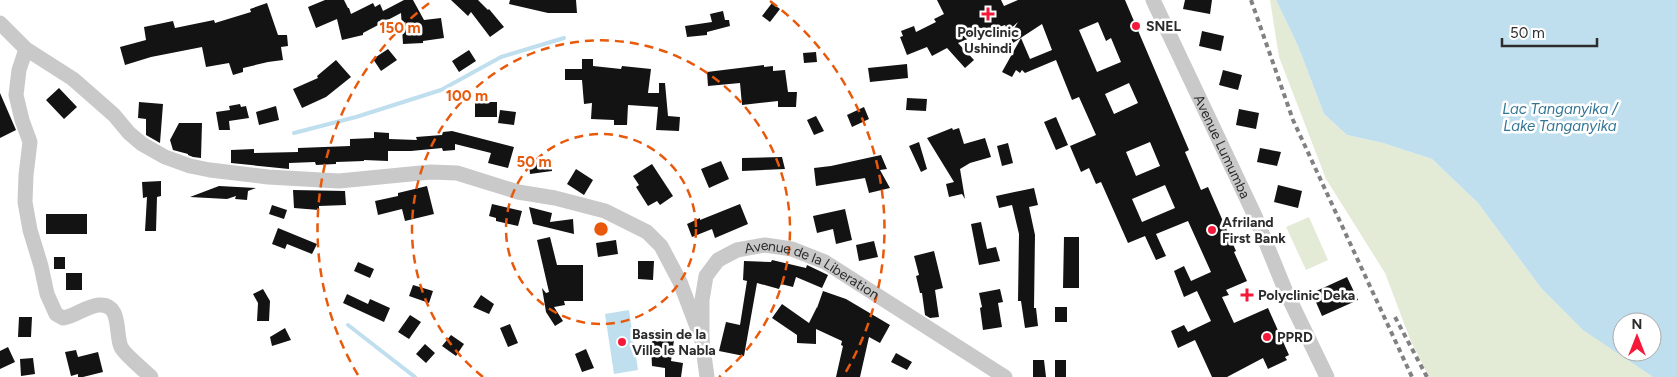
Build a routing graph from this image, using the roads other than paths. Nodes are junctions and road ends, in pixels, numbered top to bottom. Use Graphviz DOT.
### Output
graph roads {
  1 [pos="1153,0"];
  2 [pos="0,23"];
  3 [pos="26,49"];
  4 [pos="702,340"];
  5 [pos="151,377"];
  6 [pos="707,377"];
  7 [pos="1006,377"];
  8 [pos="1327,377"];
  1 -- 8 [label="street, Avenue Lumumba"];
  2 -- 3 [label="street"];
  3 -- 4 [label="street"];
  3 -- 5 [label="street"];
  4 -- 6 [label="street, Avenue de la Liberation"];
  4 -- 7 [label="street, Avenue de la Liberation"];
}
